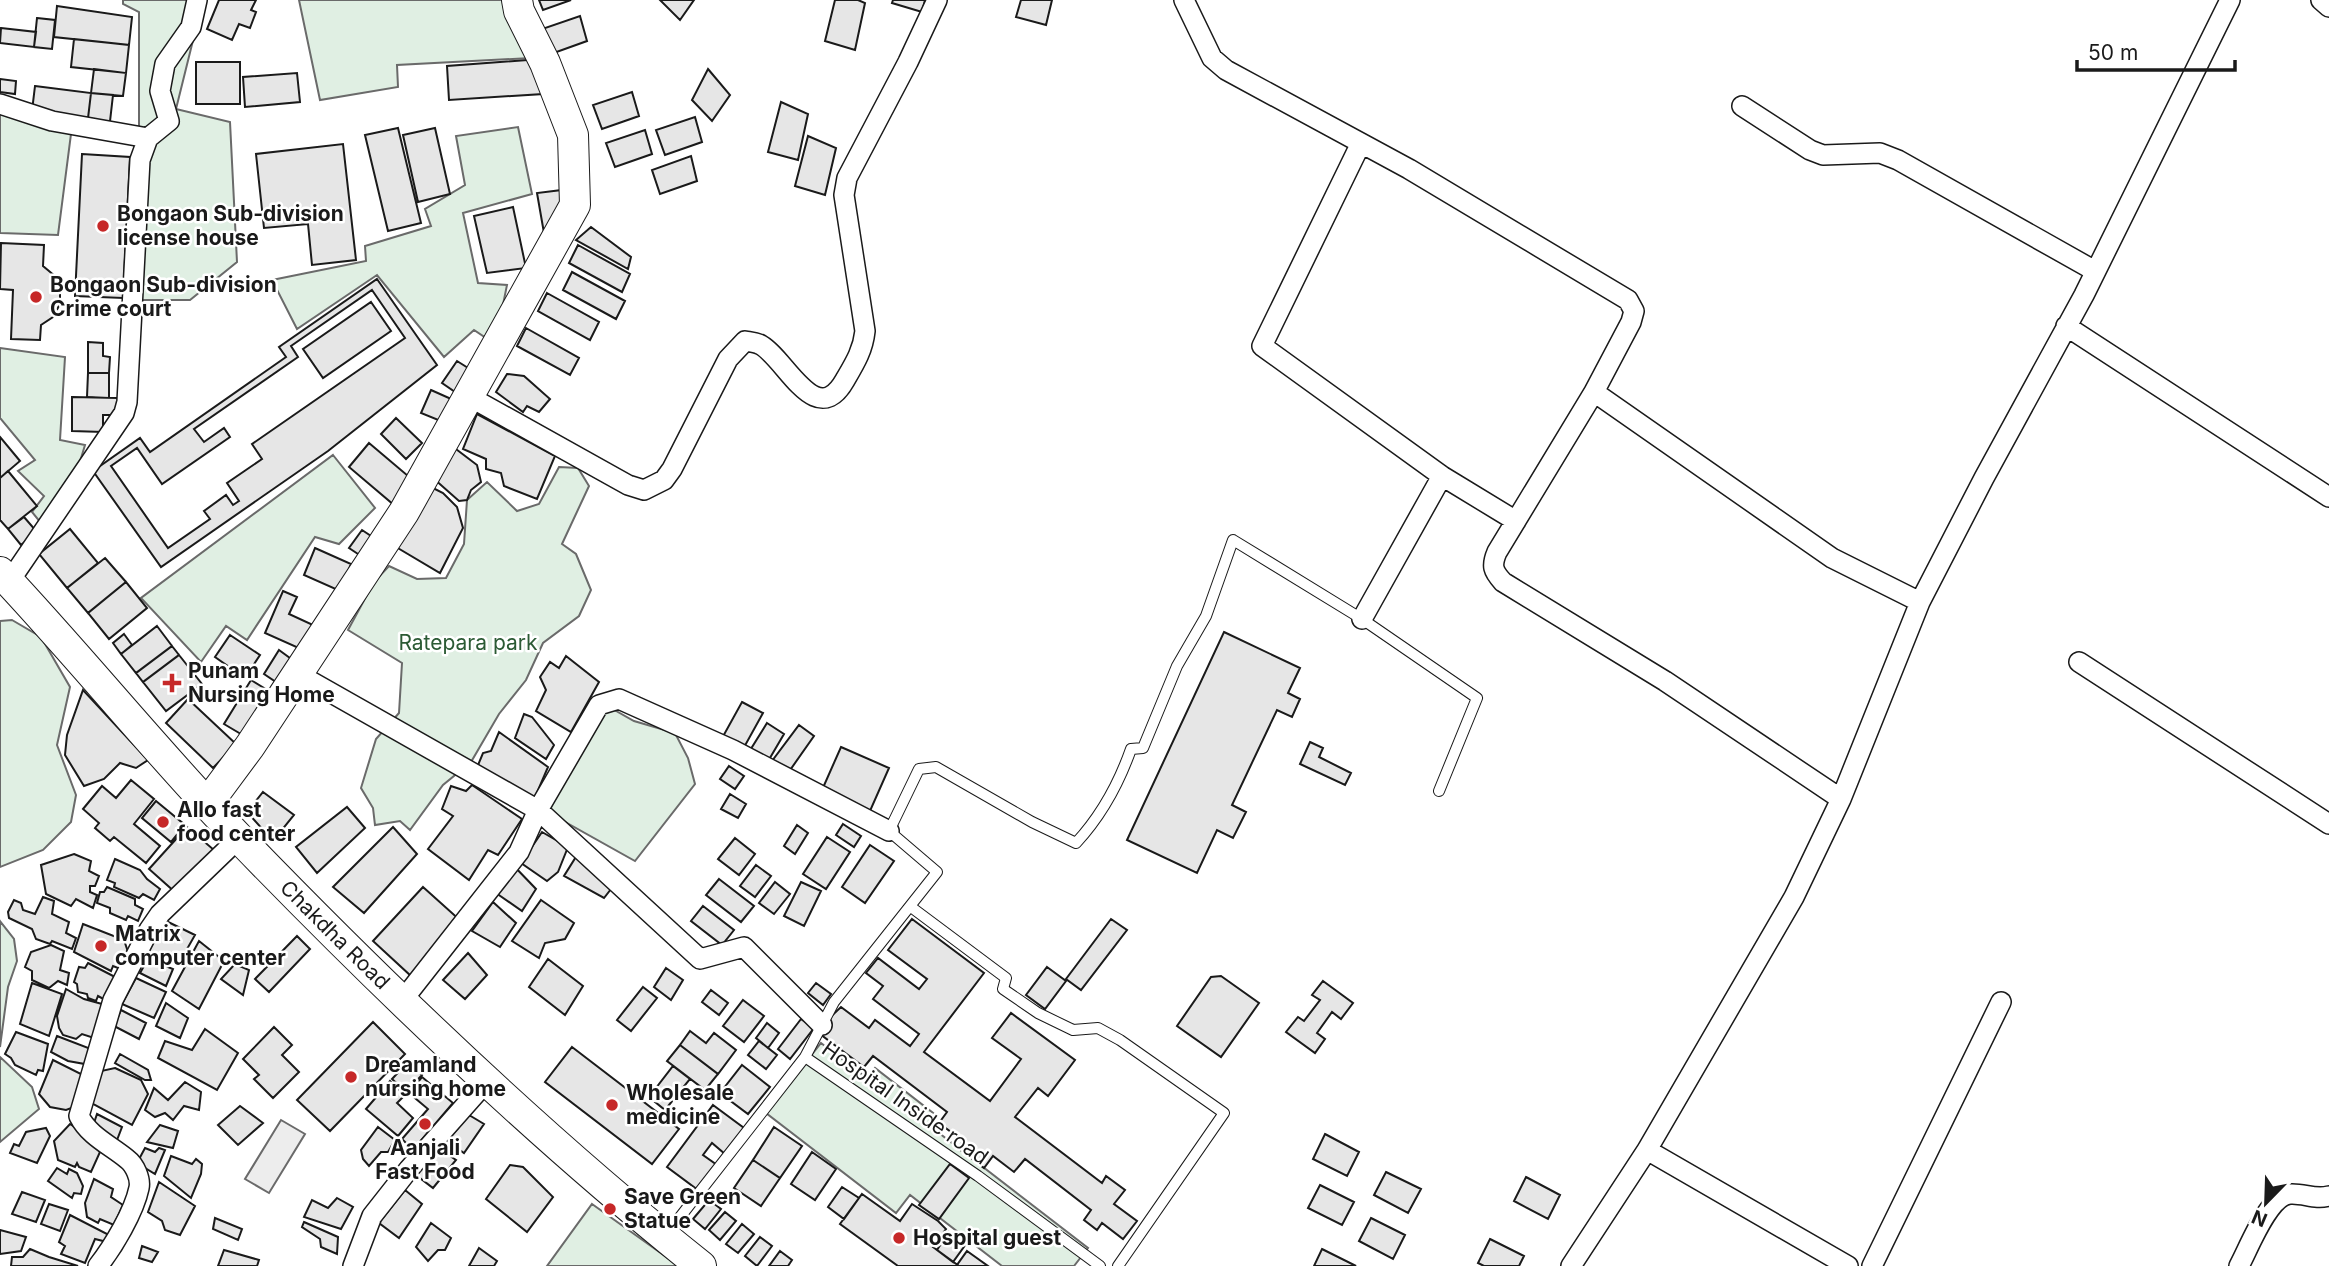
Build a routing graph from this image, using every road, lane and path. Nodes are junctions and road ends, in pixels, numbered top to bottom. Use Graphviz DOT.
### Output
graph roads {
  1 [pos="197,0"];
  2 [pos="517,0"];
  3 [pos="937,0"];
  4 [pos="1184,0"];
  5 [pos="2230,0"];
  6 [pos="2321,0"];
  7 [pos="2329,7"];
  8 [pos="0,104"];
  9 [pos="1742,106"];
  10 [pos="148,138"];
  11 [pos="1361,143"];
  12 [pos="2095,271"];
  13 [pos="2066,326"];
  14 [pos="1594,392"];
  15 [pos="470,397"];
  16 [pos="1442,476"];
  17 [pos="2329,497"];
  18 [pos="1516,521"];
  19 [pos="5,577"];
  20 [pos="1920,601"];
  21 [pos="1362,619"];
  22 [pos="2080,662"];
  23 [pos="298,674"];
  24 [pos="1439,791"];
  25 [pos="1841,799"];
  26 [pos="207,804"];
  27 [pos="538,810"];
  28 [pos="2329,824"];
  29 [pos="889,831"];
  30 [pos="239,838"];
  31 [pos="911,907"];
  32 [pos="402,1001"];
  33 [pos="2001,1002"];
  34 [pos="822,1025"];
  35 [pos="805,1057"];
  36 [pos="486,1081"];
  37 [pos="1647,1150"];
  38 [pos="2329,1196"];
  39 [pos="664,1237"];
  40 [pos="98,1266"];
  41 [pos="353,1266"];
  42 [pos="701,1266"];
  43 [pos="1100,1266"];
  44 [pos="1118,1266"];
  45 [pos="1571,1266"];
  46 [pos="1848,1266"];
  47 [pos="1872,1266"];
  48 [pos="2239,1266"];
  1 -- 10 [label="street"];
  2 -- 15 [label="main road"];
  3 -- 15 [label="street"];
  4 -- 11 [label="street"];
  5 -- 12 [label="street"];
  6 -- 7 [label="street"];
  8 -- 10 [label="street"];
  9 -- 12 [label="street"];
  10 -- 19 [label="street"];
  11 -- 14 [label="street"];
  11 -- 16 [label="street"];
  12 -- 13 [label="street"];
  13 -- 17 [label="street"];
  13 -- 20 [label="street"];
  14 -- 18 [label="street"];
  14 -- 20 [label="street"];
  15 -- 23 [label="main road"];
  16 -- 18 [label="street"];
  16 -- 21 [label="street"];
  18 -- 25 [label="street"];
  19 -- 26 [label="main road, Chakdha Road"];
  20 -- 25 [label="street"];
  21 -- 24 [label="lane"];
  21 -- 29 [label="lane"];
  22 -- 28 [label="street"];
  23 -- 26 [label="main road"];
  23 -- 27 [label="street"];
  25 -- 37 [label="street"];
  26 -- 30 [label="main road, Chakdha Road"];
  27 -- 29 [label="street"];
  27 -- 32 [label="street"];
  27 -- 34 [label="street"];
  29 -- 31 [label="lane"];
  30 -- 32 [label="main road, Chakdha Road"];
  30 -- 40 [label="street"];
  31 -- 34 [label="lane"];
  31 -- 44 [label="lane"];
  32 -- 36 [label="main road, Chakdha Road"];
  33 -- 47 [label="street"];
  34 -- 35 [label="lane"];
  35 -- 39 [label="lane, Hospital Inside road"];
  35 -- 43 [label="lane, Hospital Inside road"];
  36 -- 39 [label="main road, Chakdha Road"];
  36 -- 41 [label="street"];
  37 -- 45 [label="street"];
  37 -- 46 [label="street"];
  38 -- 48 [label="street"];
  39 -- 42 [label="main road, Chakdha Road"];
}
